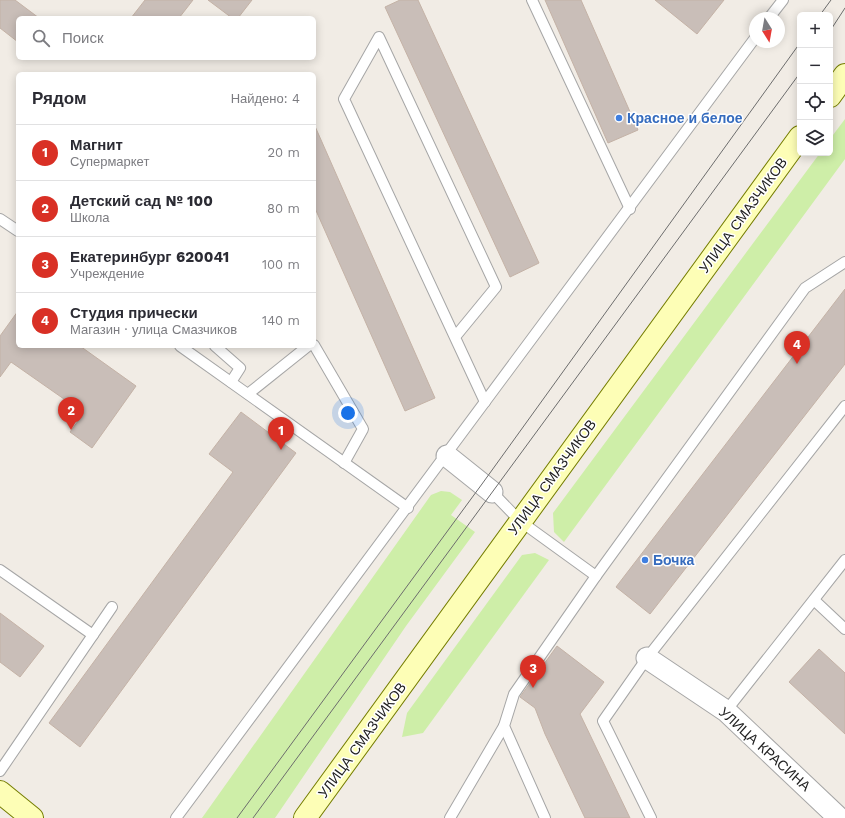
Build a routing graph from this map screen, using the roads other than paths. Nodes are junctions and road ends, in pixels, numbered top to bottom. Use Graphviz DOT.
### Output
graph roads {
  1 [pos="532,0"];
  2 [pos="782,0"];
  3 [pos="773,12"];
  4 [pos="749,46"];
  5 [pos="845,75"];
  6 [pos="833,92"];
  7 [pos="797,141"];
  8 [pos="630,209"];
  9 [pos="0,219"];
  10 [pos="16,230"];
  11 [pos="845,262"];
  12 [pos="455,337"];
  13 [pos="183,348"];
  14 [pos="217,348"];
  15 [pos="306,348"];
  16 [pos="316,348"];
  17 [pos="231,382"];
  18 [pos="248,394"];
  19 [pos="485,402"];
  20 [pos="845,406"];
  21 [pos="446,456"];
  22 [pos="344,463"];
  23 [pos="492,492"];
  24 [pos="408,508"];
  25 [pos="520,522"];
  26 [pos="845,560"];
  27 [pos="0,570"];
  28 [pos="596,576"];
  29 [pos="814,600"];
  30 [pos="112,607"];
  31 [pos="845,629"];
  32 [pos="93,635"];
  33 [pos="647,658"];
  34 [pos="726,711"];
  35 [pos="504,726"];
  36 [pos="0,771"];
  37 [pos="0,792"];
  38 [pos="32,818"];
  39 [pos="176,818"];
  40 [pos="305,818"];
  41 [pos="450,818"];
  42 [pos="545,818"];
  43 [pos="651,818"];
  44 [pos="839,818"];
  1 -- 8 [label="lane"];
  2 -- 3 [label="lane"];
  4 -- 8 [label="lane"];
  5 -- 6 [label="main road"];
  7 -- 25 [label="main road, УЛИЦА СМАЗЧИКОВ"];
  8 -- 19 [label="lane"];
  9 -- 10 [label="lane"];
  11 -- 28 [label="lane"];
  12 -- 12 [label="lane"];
  12 -- 19 [label="lane"];
  13 -- 17 [label="lane"];
  14 -- 17 [label="lane"];
  15 -- 18 [label="lane"];
  16 -- 22 [label="lane"];
  17 -- 18 [label="lane"];
  18 -- 22 [label="lane"];
  19 -- 21 [label="lane"];
  20 -- 33 [label="lane"];
  21 -- 23 [label="street"];
  21 -- 24 [label="lane"];
  22 -- 24 [label="lane"];
  23 -- 25 [label="lane"];
  24 -- 39 [label="lane"];
  25 -- 28 [label="lane"];
  25 -- 40 [label="main road, УЛИЦА СМАЗЧИКОВ"];
  26 -- 29 [label="lane"];
  27 -- 32 [label="lane"];
  28 -- 35 [label="lane"];
  29 -- 31 [label="lane"];
  29 -- 34 [label="lane"];
  30 -- 32 [label="lane"];
  32 -- 36 [label="lane"];
  33 -- 34 [label="street, УЛИЦА КРАСИНА"];
  33 -- 43 [label="lane"];
  34 -- 44 [label="street, УЛИЦА КРАСИНА"];
  35 -- 41 [label="lane"];
  35 -- 42 [label="lane"];
  37 -- 38 [label="main road"];
}
